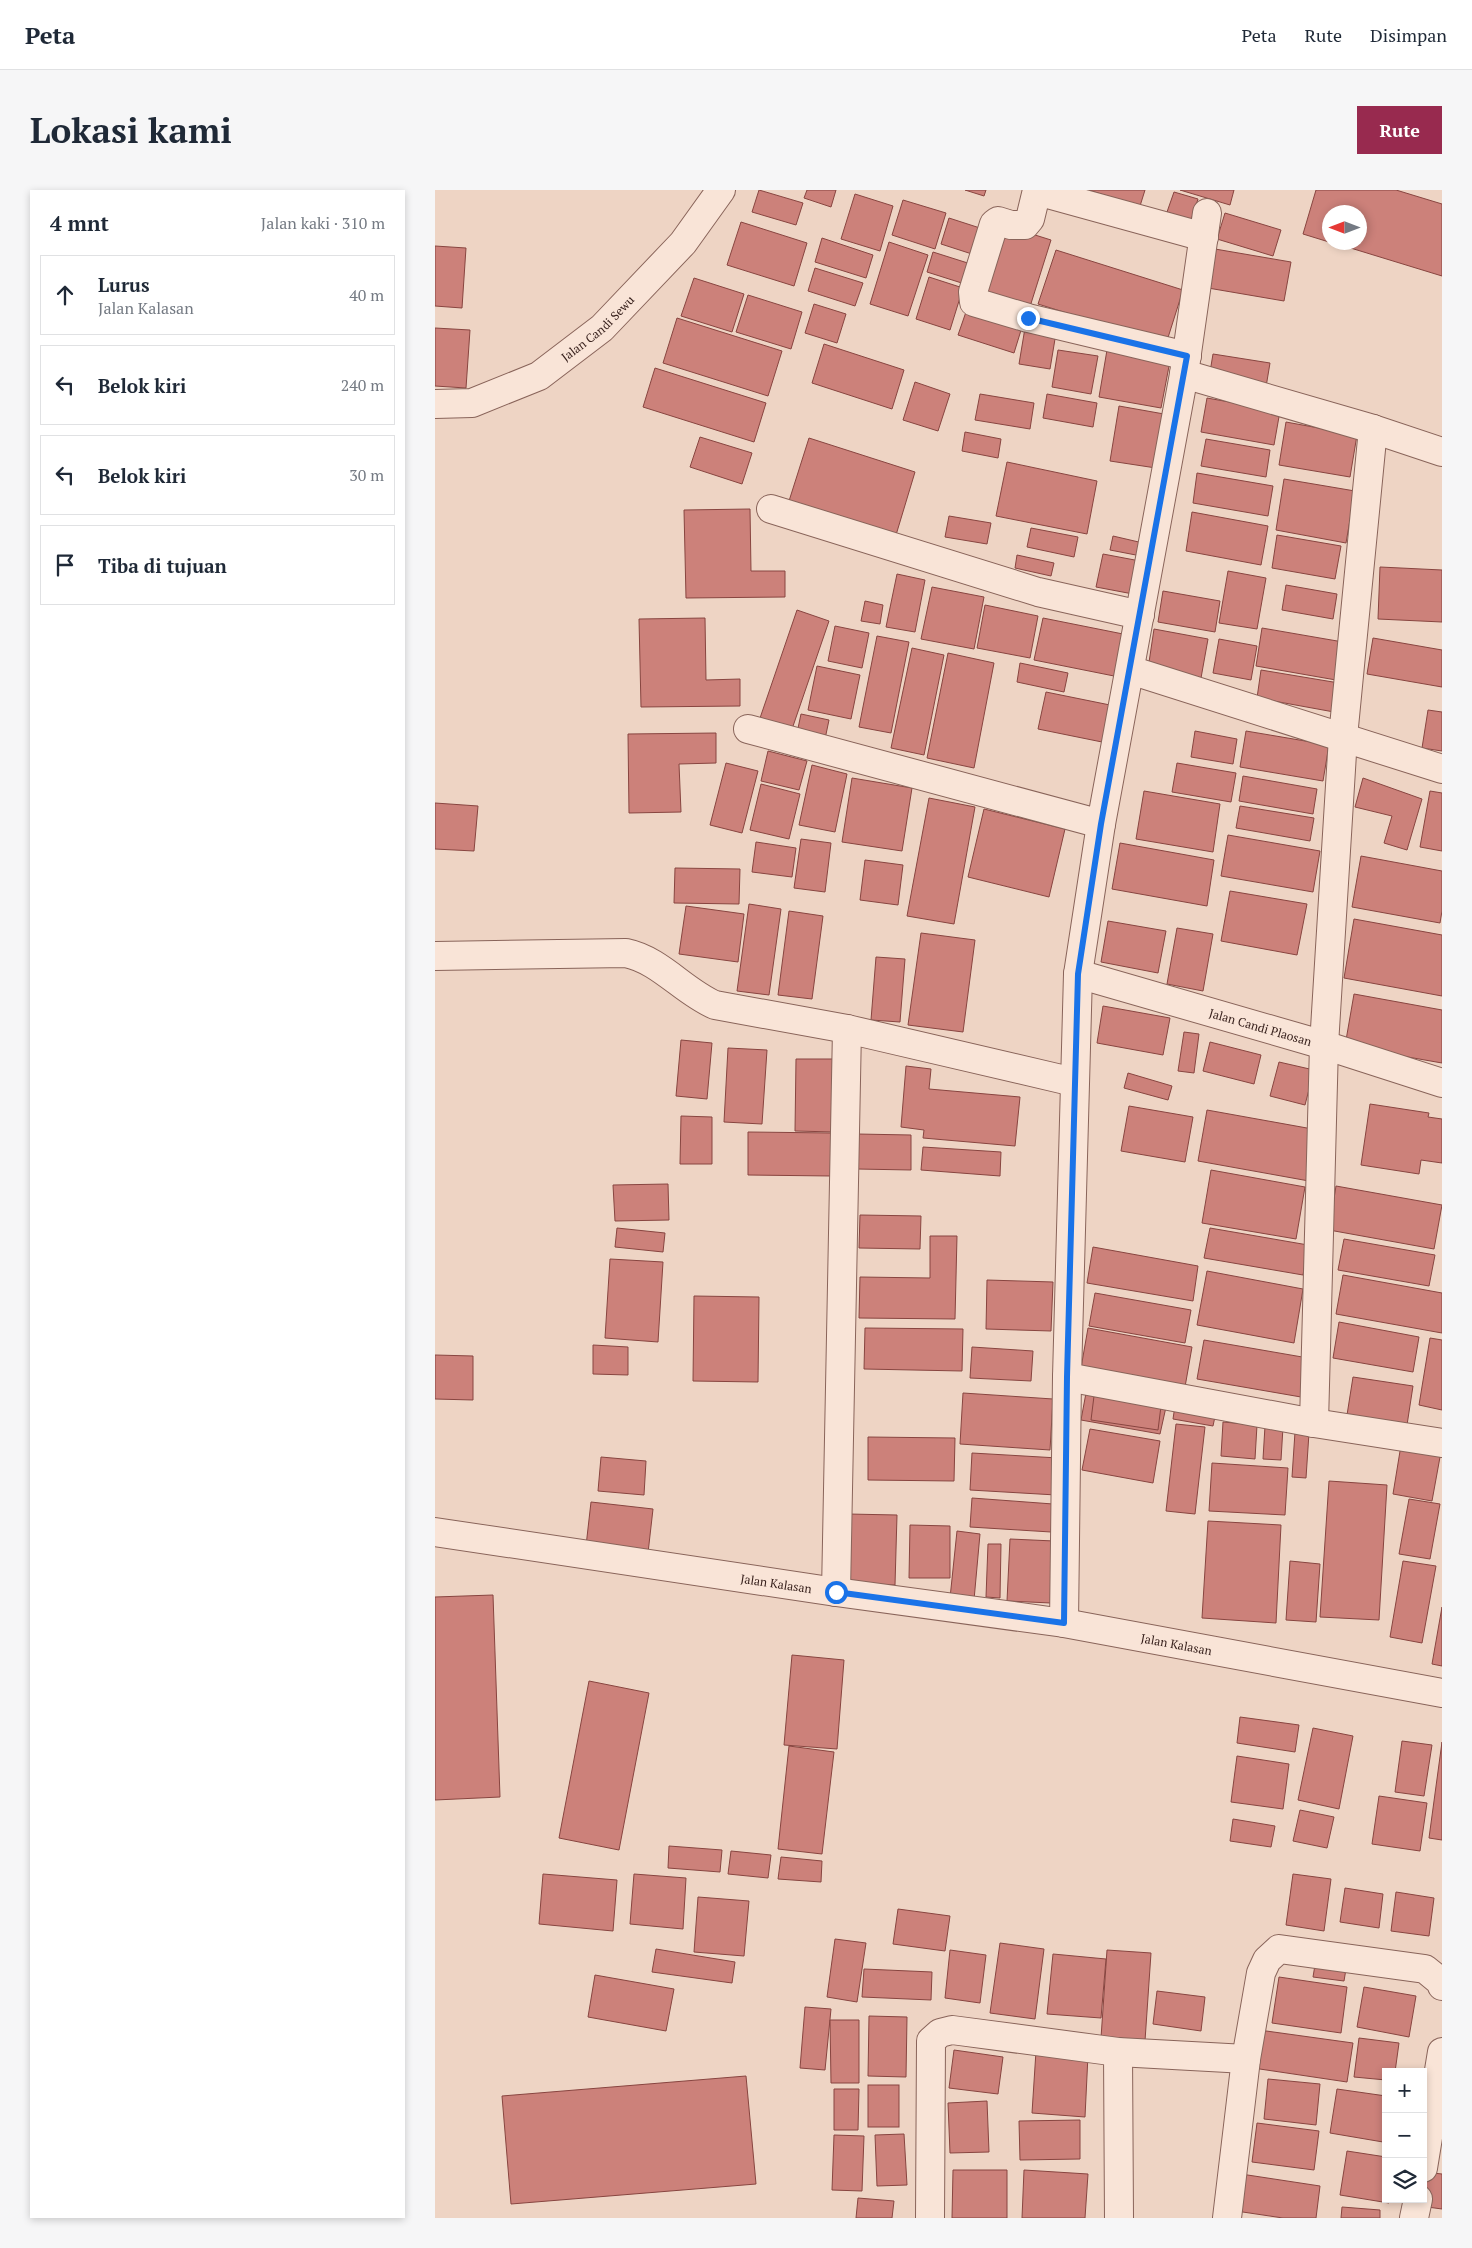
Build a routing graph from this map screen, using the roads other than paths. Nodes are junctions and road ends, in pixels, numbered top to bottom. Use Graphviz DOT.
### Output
graph roads {
  1 [pos="721,190"];
  2 [pos="1037,190"];
  3 [pos="1186,365"];
  4 [pos="435,404"];
  5 [pos="1373,429"];
  6 [pos="1442,452"];
  7 [pos="771,509"];
  8 [pos="1140,615"];
  9 [pos="1130,670"];
  10 [pos="748,729"];
  11 [pos="1343,737"];
  12 [pos="1442,769"];
  13 [pos="1101,824"];
  14 [pos="435,956"];
  15 [pos="1078,974"];
  16 [pos="847,1029"];
  17 [pos="1325,1045"];
  18 [pos="1074,1082"];
  19 [pos="1442,1083"];
  20 [pos="1067,1377"];
  21 [pos="1314,1423"];
  22 [pos="1442,1442"];
  23 [pos="435,1532"];
  24 [pos="836,1592"];
  25 [pos="1064,1623"];
  26 [pos="1442,1693"];
  27 [pos="1442,1986"];
  28 [pos="1119,2052"];
  29 [pos="1442,2052"];
  30 [pos="1246,2059"];
  31 [pos="1425,2158"];
  32 [pos="1417,2203"];
  33 [pos="930,2218"];
  34 [pos="1119,2218"];
  35 [pos="1227,2218"];
  36 [pos="1414,2218"];
  1 -- 4 [label="street, Jalan Candi Sewu"];
  2 -- 3 [label="street"];
  2 -- 3 [label="street"];
  3 -- 5 [label="street"];
  3 -- 8 [label="street"];
  5 -- 6 [label="street"];
  5 -- 11 [label="street"];
  7 -- 8 [label="street"];
  8 -- 9 [label="street"];
  9 -- 11 [label="street"];
  9 -- 13 [label="street"];
  10 -- 13 [label="street"];
  11 -- 12 [label="street"];
  11 -- 17 [label="street"];
  13 -- 15 [label="street"];
  14 -- 16 [label="street"];
  15 -- 17 [label="street, Jalan Candi Plaosan"];
  15 -- 18 [label="street"];
  16 -- 18 [label="street"];
  16 -- 24 [label="street"];
  17 -- 19 [label="street, Jalan Candi Plaosan"];
  17 -- 21 [label="street"];
  18 -- 20 [label="street"];
  20 -- 21 [label="street"];
  20 -- 25 [label="street"];
  21 -- 22 [label="street"];
  23 -- 24 [label="street, Jalan Kalasan"];
  24 -- 25 [label="street, Jalan Kalasan"];
  25 -- 26 [label="street, Jalan Kalasan"];
  27 -- 30 [label="street"];
  28 -- 30 [label="street"];
  28 -- 33 [label="street"];
  28 -- 34 [label="street"];
  29 -- 31 [label="street"];
  30 -- 35 [label="street"];
  32 -- 36 [label="street"];
}
